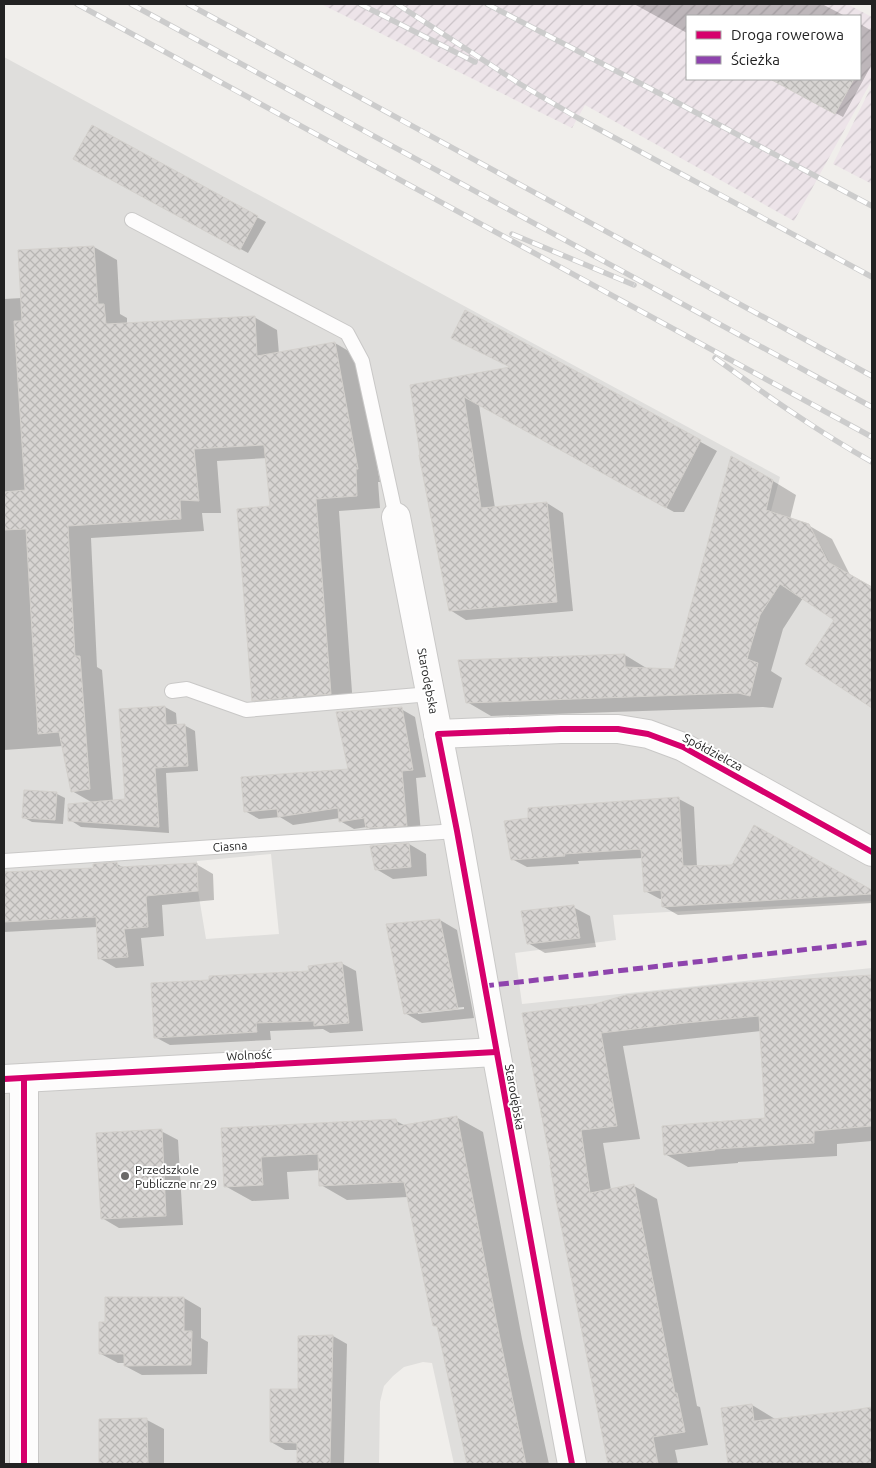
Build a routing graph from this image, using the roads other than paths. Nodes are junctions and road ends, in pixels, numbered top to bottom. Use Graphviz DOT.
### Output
graph roads {
  1 [pos="132,220"];
  2 [pos="396,517"];
  3 [pos="172,691"];
  4 [pos="430,694"];
  5 [pos="438,734"];
  6 [pos="457,831"];
  7 [pos="872,852"];
  8 [pos="4,861"];
  9 [pos="496,1052"];
  10 [pos="14,1079"];
  11 [pos="24,1464"];
  12 [pos="572,1464"];
  1 -- 2 [label="lane"];
  2 -- 4 [label="street, Starodębska"];
  3 -- 4 [label="lane"];
  4 -- 5 [label="street, Starodębska"];
  5 -- 6 [label="street, Starodębska"];
  5 -- 7 [label="street, Spółdzielcza"];
  6 -- 8 [label="lane, Ciasna"];
  6 -- 9 [label="street, Starodębska"];
  9 -- 10 [label="street, Wolność"];
  9 -- 12 [label="street, Starodębska"];
  10 -- 11 [label="street"];
}
